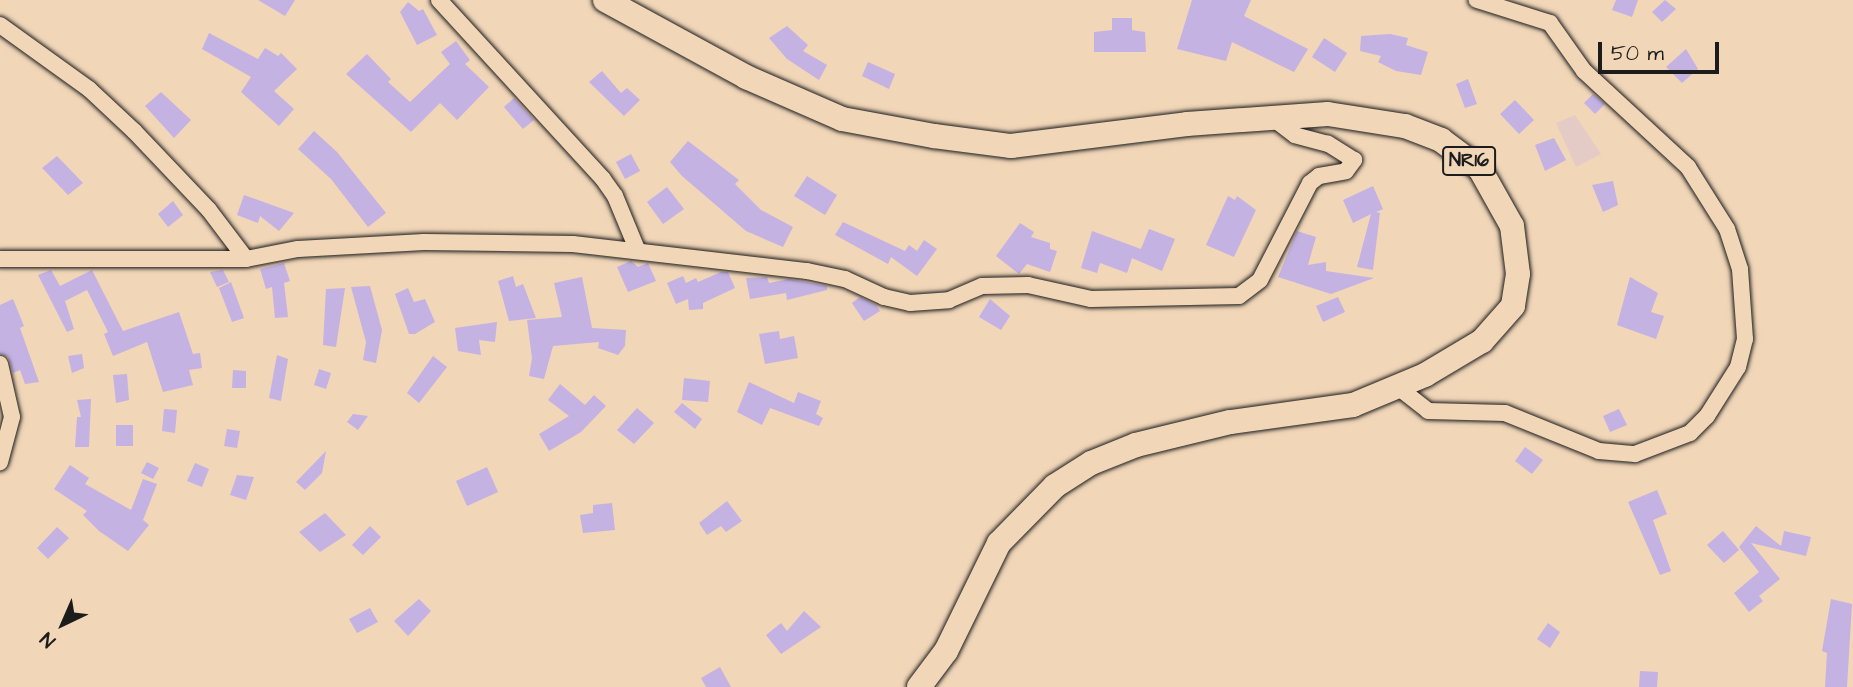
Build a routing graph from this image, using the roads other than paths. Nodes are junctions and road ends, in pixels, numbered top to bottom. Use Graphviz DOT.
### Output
graph roads {
  1 [pos="439,0"];
  2 [pos="605,0"];
  3 [pos="1477,0"];
  4 [pos="0,24"];
  5 [pos="1269,116"];
  6 [pos="637,248"];
  7 [pos="0,259"];
  8 [pos="246,259"];
  9 [pos="0,363"];
  10 [pos="1399,388"];
  11 [pos="0,462"];
  12 [pos="919,687"];
  1 -- 6 [label="street"];
  2 -- 5 [label="main road, NR16"];
  3 -- 10 [label="street"];
  4 -- 8 [label="street"];
  5 -- 6 [label="street"];
  5 -- 10 [label="main road, NR16"];
  6 -- 8 [label="street"];
  7 -- 8 [label="street"];
  9 -- 11 [label="street"];
  10 -- 12 [label="main road, NR16"];
}
